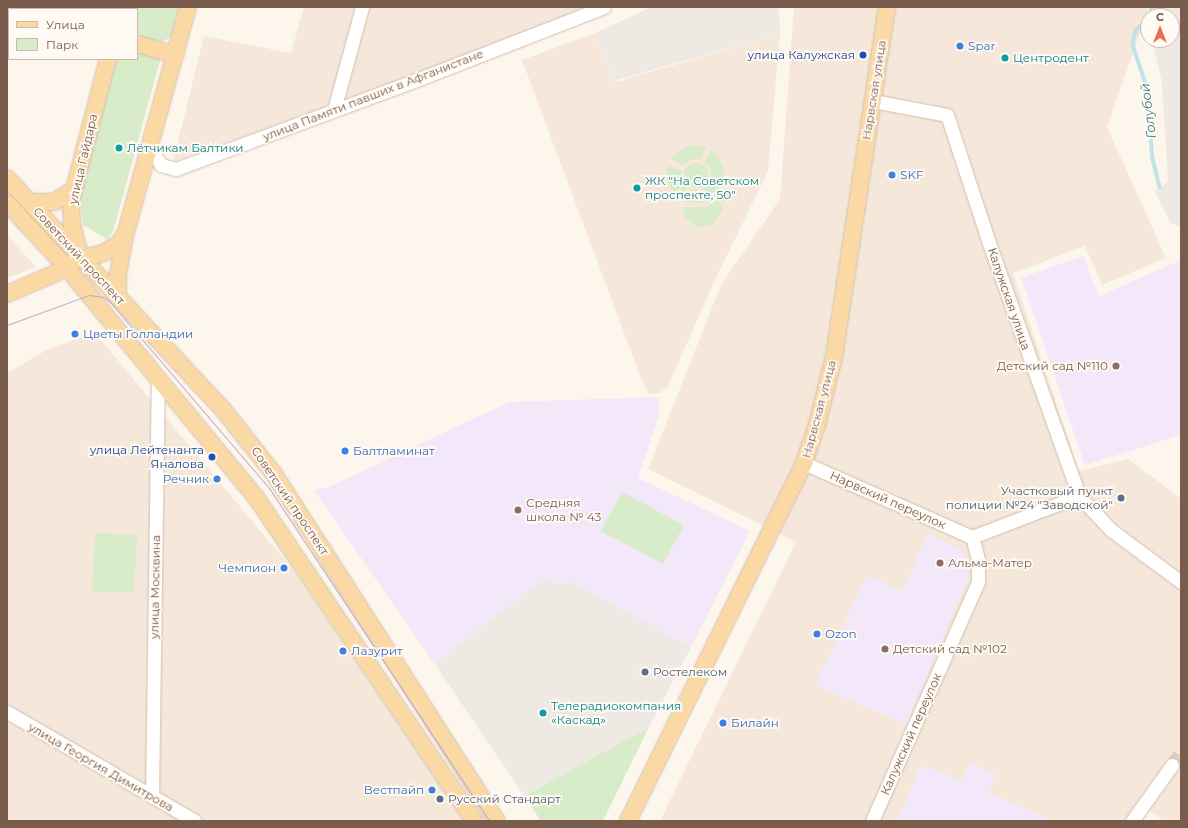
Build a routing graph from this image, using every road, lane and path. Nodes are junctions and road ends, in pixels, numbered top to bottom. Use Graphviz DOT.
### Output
graph roads {
  1 [pos="188,7"];
  2 [pos="362,7"];
  3 [pos="604,7"];
  4 [pos="887,7"];
  5 [pos="138,44"];
  6 [pos="175,55"];
  7 [pos="108,60"];
  8 [pos="873,101"];
  9 [pos="334,110"];
  10 [pos="150,148"];
  11 [pos="7,178"];
  12 [pos="73,190"];
  13 [pos="29,202"];
  14 [pos="7,203"];
  15 [pos="126,232"];
  16 [pos="80,258"];
  17 [pos="66,267"];
  18 [pos="7,294"];
  19 [pos="118,297"];
  20 [pos="158,376"];
  21 [pos="804,463"];
  22 [pos="1079,496"];
  23 [pos="972,537"];
  24 [pos="1181,582"];
  25 [pos="7,712"];
  26 [pos="1172,765"];
  27 [pos="152,797"];
  28 [pos="190,820"];
  29 [pos="474,821"];
  30 [pos="497,821"];
  31 [pos="628,821"];
  32 [pos="872,821"];
  33 [pos="1132,821"];
  1 -- 6 [label="main road"];
  2 -- 9 [label="street"];
  3 -- 9 [label="street, улица Памяти павших в Афганистане"];
  4 -- 8 [label="main road, Нарвская улица"];
  5 -- 6 [label="main road"];
  6 -- 10 [label="main road"];
  7 -- 12 [label="main road, улица Гайдара"];
  8 -- 21 [label="main road, Нарвская улица"];
  8 -- 22 [label="street, Калужская улица"];
  9 -- 10 [label="street, улица Памяти павших в Афганистане"];
  10 -- 15 [label="main road"];
  11 -- 13 [label="main road, Советский проспект"];
  12 -- 13 [label="main road"];
  12 -- 16 [label="main road, улица Гайдара"];
  13 -- 16 [label="main road, Советский проспект"];
  14 -- 17 [label="main road, Советский проспект"];
  15 -- 16 [label="main road"];
  15 -- 19 [label="main road"];
  16 -- 17 [label="main road"];
  16 -- 19 [label="main road, Советский проспект"];
  17 -- 18 [label="main road"];
  17 -- 20 [label="main road, Советский проспект"];
  19 -- 30 [label="main road, Советский проспект"];
  20 -- 27 [label="street, улица Москвина"];
  20 -- 29 [label="main road, Советский проспект"];
  21 -- 23 [label="street, Нарвский переулок"];
  21 -- 31 [label="main road, Нарвская улица"];
  22 -- 23 [label="street"];
  22 -- 24 [label="street, Калужская улица"];
  23 -- 32 [label="street, Калужский переулок"];
  25 -- 27 [label="street, улица Георгия Димитрова"];
  26 -- 33 [label="street"];
  27 -- 28 [label="street, улица Георгия Димитрова"];
}
